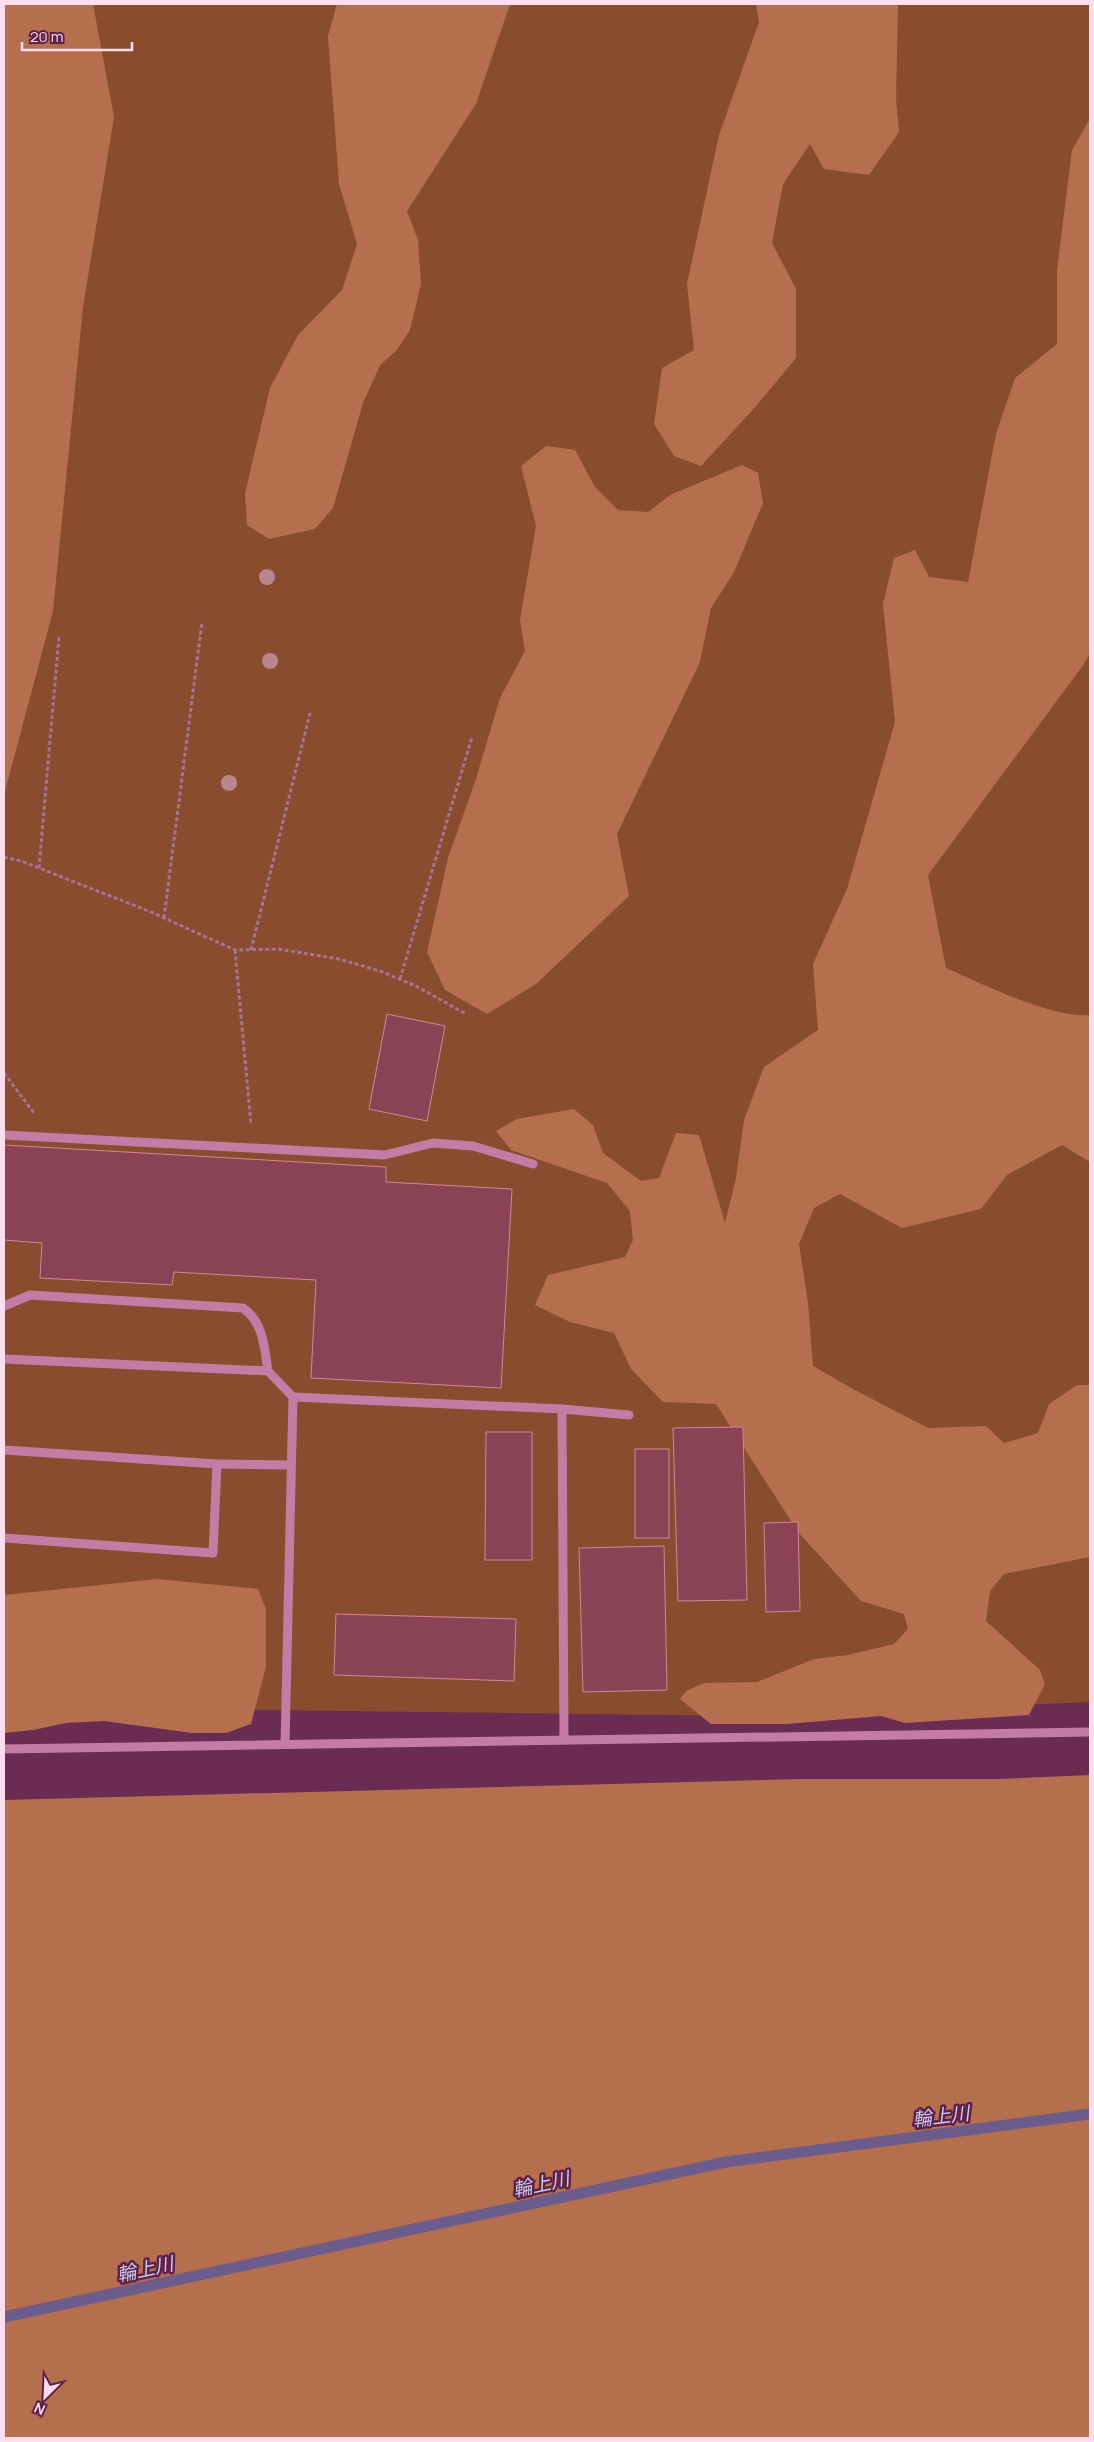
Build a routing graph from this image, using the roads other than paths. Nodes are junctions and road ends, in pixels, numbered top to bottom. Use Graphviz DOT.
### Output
graph roads {
  1 [pos="4,1135"];
  2 [pos="533,1164"];
  3 [pos="4,1306"];
  4 [pos="4,1359"];
  5 [pos="268,1371"];
  6 [pos="292,1397"];
  7 [pos="562,1410"];
  8 [pos="629,1415"];
  9 [pos="4,1450"];
  10 [pos="217,1464"];
  11 [pos="291,1465"];
  12 [pos="4,1538"];
  13 [pos="1090,1732"];
  14 [pos="564,1740"];
  15 [pos="285,1744"];
  16 [pos="4,1748"];
  1 -- 2 [label="street"];
  3 -- 5 [label="street"];
  4 -- 5 [label="street"];
  5 -- 6 [label="street"];
  6 -- 7 [label="street"];
  6 -- 11 [label="street"];
  7 -- 8 [label="street"];
  7 -- 14 [label="street"];
  9 -- 10 [label="street"];
  10 -- 11 [label="street"];
  10 -- 12 [label="street"];
  11 -- 15 [label="street"];
  13 -- 14 [label="street"];
  14 -- 15 [label="street"];
  15 -- 16 [label="street"];
}
